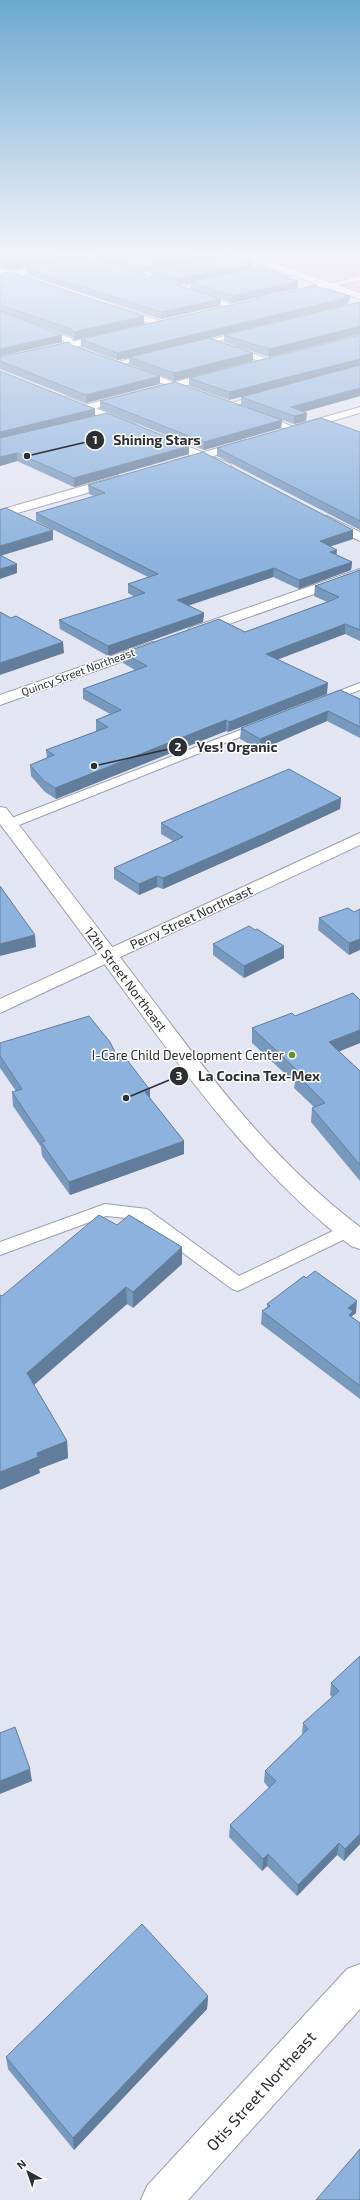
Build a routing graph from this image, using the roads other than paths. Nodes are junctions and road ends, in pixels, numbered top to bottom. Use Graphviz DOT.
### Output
graph roads {
  1 [pos="15,358"];
  2 [pos="136,358"];
  3 [pos="264,358"];
  4 [pos="272,360"];
  5 [pos="0,361"];
  6 [pos="246,367"];
  7 [pos="225,372"];
  8 [pos="174,385"];
  9 [pos="195,392"];
  10 [pos="272,393"];
  11 [pos="55,395"];
  12 [pos="86,408"];
  13 [pos="360,410"];
  14 [pos="109,417"];
  15 [pos="94,420"];
  16 [pos="294,429"];
  17 [pos="275,435"];
  18 [pos="255,440"];
  19 [pos="203,455"];
  20 [pos="165,466"];
  21 [pos="240,474"];
  22 [pos="130,476"];
  23 [pos="0,514"];
  24 [pos="318,515"];
  25 [pos="360,537"];
  26 [pos="360,573"];
  27 [pos="180,636"];
  28 [pos="165,642"];
  29 [pos="360,686"];
  30 [pos="0,700"];
  31 [pos="316,704"];
  32 [pos="271,721"];
  33 [pos="4,819"];
  34 [pos="360,838"];
  35 [pos="108,956"];
  36 [pos="0,1006"];
  37 [pos="353,1236"];
  38 [pos="0,1248"];
  39 [pos="360,1982"];
  40 [pos="161,2200"];
  1 -- 5 [label="street"];
  2 -- 8 [label="lane"];
  3 -- 4 [label="lane"];
  4 -- 6 [label="street"];
  7 -- 8 [label="street"];
  8 -- 9 [label="lane"];
  8 -- 12 [label="street"];
  10 -- 16 [label="lane"];
  11 -- 12 [label="street"];
  12 -- 14 [label="street"];
  13 -- 16 [label="street"];
  14 -- 15 [label="lane"];
  14 -- 19 [label="street"];
  16 -- 17 [label="street"];
  18 -- 19 [label="street"];
  19 -- 20 [label="street"];
  19 -- 21 [label="street"];
  22 -- 23 [label="street"];
  24 -- 25 [label="street"];
  26 -- 27 [label="street"];
  28 -- 30 [label="street, Quincy Street Northeast"];
  29 -- 31 [label="lane"];
  32 -- 33 [label="lane"];
  33 -- 35 [label="street, 12th Street Northeast"];
  34 -- 35 [label="street, Perry Street Northeast"];
  35 -- 36 [label="street, Perry Street Northeast"];
  35 -- 37 [label="street, 12th Street Northeast"];
  37 -- 38 [label="lane"];
  39 -- 40 [label="street, Otis Street Northeast"];
}
